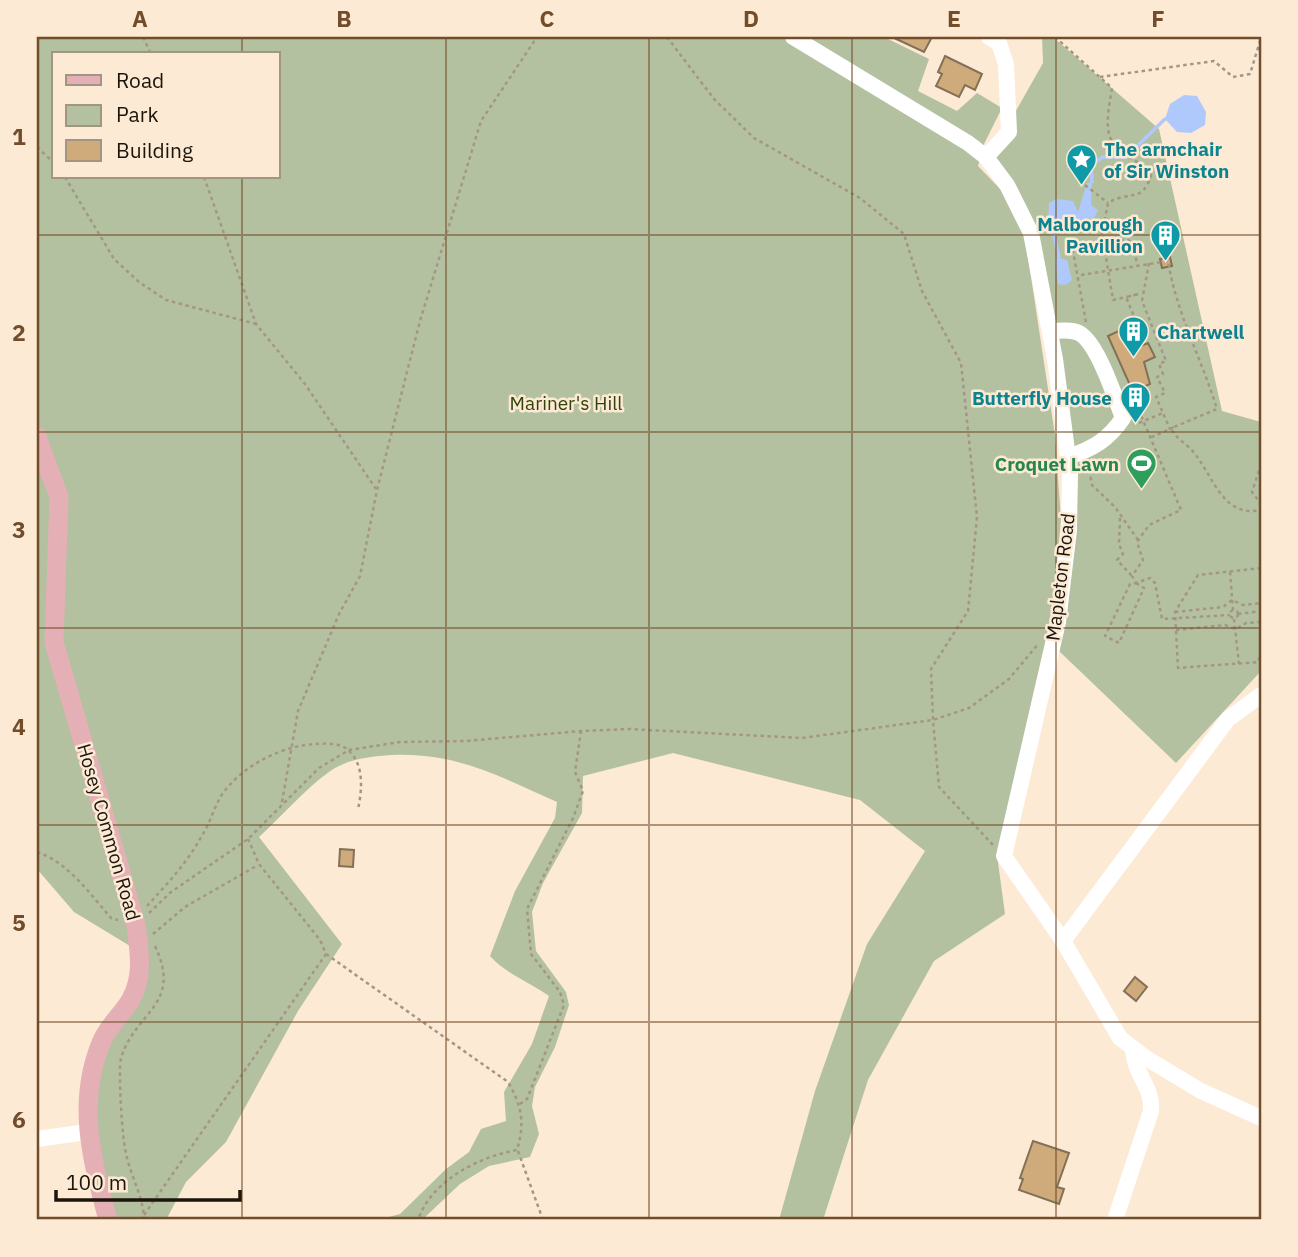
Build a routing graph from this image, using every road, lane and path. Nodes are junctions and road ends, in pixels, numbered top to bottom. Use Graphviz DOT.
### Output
graph roads {
  1 [pos="537,37"];
  2 [pos="667,37"];
  3 [pos="793,37"];
  4 [pos="989,37"];
  5 [pos="1055,37"];
  6 [pos="1261,38"];
  7 [pos="1100,77"];
  8 [pos="37,147"];
  9 [pos="986,158"];
  10 [pos="52,161"];
  11 [pos="66,178"];
  12 [pos="204,178"];
  13 [pos="1085,185"];
  14 [pos="1108,203"];
  15 [pos="1102,244"];
  16 [pos="1149,263"];
  17 [pos="1137,265"];
  18 [pos="1107,270"];
  19 [pos="1081,275"];
  20 [pos="1139,294"];
  21 [pos="1145,295"];
  22 [pos="1082,304"];
  23 [pos="256,324"];
  24 [pos="1050,331"];
  25 [pos="1154,336"];
  26 [pos="1144,341"];
  27 [pos="1133,346"];
  28 [pos="1137,405"];
  29 [pos="1163,413"];
  30 [pos="1141,422"];
  31 [pos="1173,428"];
  32 [pos="37,437"];
  33 [pos="1150,438"];
  34 [pos="1090,449"];
  35 [pos="1068,457"];
  36 [pos="1261,464"];
  37 [pos="377,490"];
  38 [pos="1261,504"];
  39 [pos="1261,510"];
  40 [pos="1119,515"];
  41 [pos="1138,540"];
  42 [pos="1261,568"];
  43 [pos="1230,572"];
  44 [pos="1132,576"];
  45 [pos="1136,583"];
  46 [pos="1232,600"];
  47 [pos="1261,603"];
  48 [pos="1233,610"];
  49 [pos="1261,611"];
  50 [pos="1175,612"];
  51 [pos="1238,614"];
  52 [pos="1230,615"];
  53 [pos="1234,618"];
  54 [pos="1175,621"];
  55 [pos="1261,622"];
  56 [pos="1236,629"];
  57 [pos="1176,630"];
  58 [pos="1040,643"];
  59 [pos="1261,653"];
  60 [pos="1240,664"];
  61 [pos="1261,695"];
  62 [pos="933,720"];
  63 [pos="581,731"];
  64 [pos="292,748"];
  65 [pos="349,750"];
  66 [pos="282,802"];
  67 [pos="358,809"];
  68 [pos="248,839"];
  69 [pos="37,852"];
  70 [pos="1004,856"];
  71 [pos="259,864"];
  72 [pos="141,927"];
  73 [pos="1063,941"];
  74 [pos="327,954"];
  75 [pos="1133,1050"];
  76 [pos="520,1104"];
  77 [pos="1261,1118"];
  78 [pos="87,1132"];
  79 [pos="37,1139"];
  80 [pos="517,1150"];
  81 [pos="144,1215"];
  82 [pos="108,1220"];
  83 [pos="144,1220"];
  84 [pos="418,1220"];
  85 [pos="543,1220"];
  86 [pos="1115,1220"];
  1 -- 37 [label="path"];
  2 -- 62 [label="path"];
  3 -- 9 [label="street, Mapleton Road"];
  4 -- 9 [label="street"];
  5 -- 7 [label="path"];
  6 -- 7 [label="path"];
  7 -- 14 [label="path"];
  8 -- 10 [label="path"];
  9 -- 24 [label="street, Mapleton Road"];
  11 -- 23 [label="path"];
  12 -- 23 [label="path"];
  13 -- 14 [label="path"];
  14 -- 15 [label="path"];
  15 -- 17 [label="path"];
  15 -- 18 [label="path"];
  15 -- 22 [label="path"];
  16 -- 17 [label="path"];
  16 -- 21 [label="path"];
  16 -- 31 [label="path"];
  17 -- 18 [label="path"];
  18 -- 19 [label="path"];
  18 -- 20 [label="path"];
  20 -- 21 [label="path"];
  20 -- 26 [label="path"];
  21 -- 25 [label="path"];
  23 -- 37 [label="path"];
  24 -- 34 [label="street"];
  24 -- 35 [label="street, Mapleton Road"];
  25 -- 26 [label="path"];
  25 -- 29 [label="path"];
  26 -- 27 [label="path"];
  28 -- 30 [label="path"];
  29 -- 30 [label="path"];
  29 -- 31 [label="path"];
  30 -- 33 [label="path"];
  31 -- 33 [label="path"];
  31 -- 39 [label="path"];
  32 -- 72 [label="main road, Hosey Common Road"];
  33 -- 41 [label="path"];
  34 -- 35 [label="street"];
  34 -- 40 [label="path"];
  35 -- 70 [label="street, Mapleton Road"];
  36 -- 38 [label="path"];
  37 -- 64 [label="path"];
  40 -- 41 [label="path"];
  40 -- 44 [label="path"];
  41 -- 44 [label="path"];
  42 -- 43 [label="path"];
  43 -- 46 [label="path"];
  43 -- 50 [label="path"];
  44 -- 45 [label="path"];
  45 -- 45 [label="path"];
  45 -- 54 [label="path"];
  46 -- 47 [label="path"];
  46 -- 48 [label="path"];
  46 -- 50 [label="path"];
  48 -- 51 [label="path"];
  48 -- 52 [label="path"];
  49 -- 51 [label="path"];
  50 -- 54 [label="path"];
  51 -- 53 [label="path"];
  52 -- 53 [label="path"];
  52 -- 54 [label="path"];
  53 -- 56 [label="path"];
  54 -- 57 [label="path"];
  55 -- 56 [label="path"];
  56 -- 57 [label="path"];
  56 -- 60 [label="path"];
  57 -- 60 [label="path"];
  58 -- 62 [label="path"];
  59 -- 60 [label="path"];
  61 -- 73 [label="street"];
  62 -- 63 [label="path"];
  62 -- 70 [label="path"];
  63 -- 65 [label="path"];
  63 -- 76 [label="path"];
  64 -- 65 [label="path"];
  64 -- 66 [label="path"];
  64 -- 72 [label="path"];
  65 -- 66 [label="path"];
  65 -- 67 [label="path"];
  66 -- 68 [label="path"];
  68 -- 71 [label="path"];
  68 -- 72 [label="path"];
  69 -- 72 [label="path"];
  70 -- 73 [label="street"];
  71 -- 72 [label="path"];
  71 -- 74 [label="path"];
  72 -- 78 [label="main road, Hosey Common Road"];
  72 -- 81 [label="path"];
  73 -- 75 [label="street"];
  74 -- 76 [label="path"];
  74 -- 81 [label="path"];
  75 -- 77 [label="street"];
  75 -- 86 [label="street"];
  76 -- 80 [label="path"];
  78 -- 79 [label="street"];
  78 -- 82 [label="main road, Hosey Common Road"];
  80 -- 84 [label="path"];
  80 -- 85 [label="path"];
  81 -- 83 [label="path"];
}
